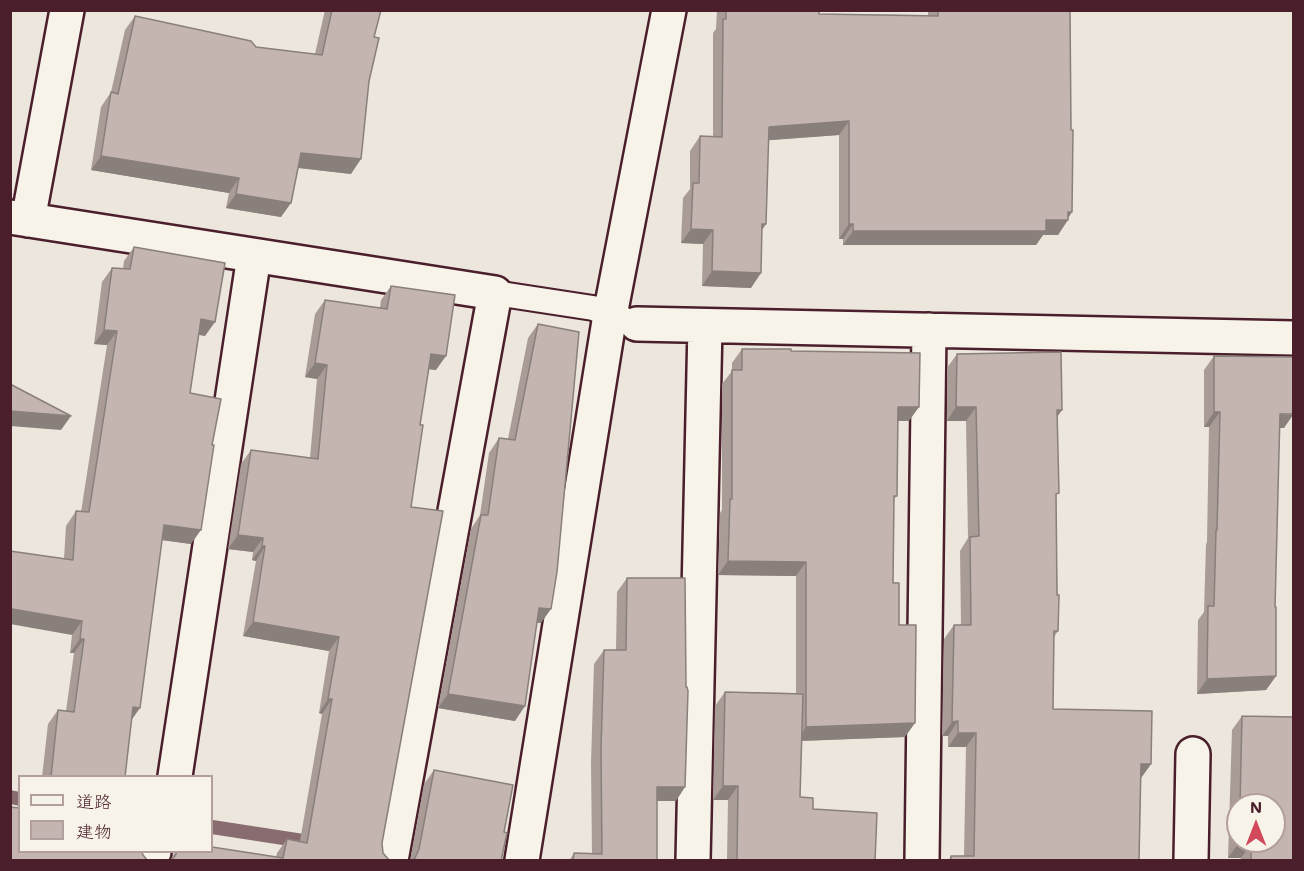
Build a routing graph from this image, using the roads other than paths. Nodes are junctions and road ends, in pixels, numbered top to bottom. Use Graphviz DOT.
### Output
graph roads {
  1 [pos="67,10"];
  2 [pos="669,10"];
  3 [pos="19,218"];
  4 [pos="254,256"];
  5 [pos="495,293"];
  6 [pos="624,319"];
  7 [pos="705,326"];
  8 [pos="929,330"];
  9 [pos="1293,338"];
  10 [pos="1193,754"];
  11 [pos="175,775"];
  12 [pos="391,861"];
  13 [pos="522,861"];
  14 [pos="693,861"];
  15 [pos="922,861"];
  16 [pos="1191,861"];
  1 -- 3 [label="street"];
  2 -- 6 [label="street"];
  3 -- 4 [label="street"];
  4 -- 5 [label="street"];
  4 -- 11 [label="street"];
  5 -- 6 [label="lane"];
  5 -- 12 [label="street"];
  6 -- 7 [label="street"];
  6 -- 13 [label="street"];
  7 -- 8 [label="street"];
  7 -- 14 [label="street"];
  8 -- 9 [label="street"];
  8 -- 15 [label="street"];
  10 -- 16 [label="street"];
}
